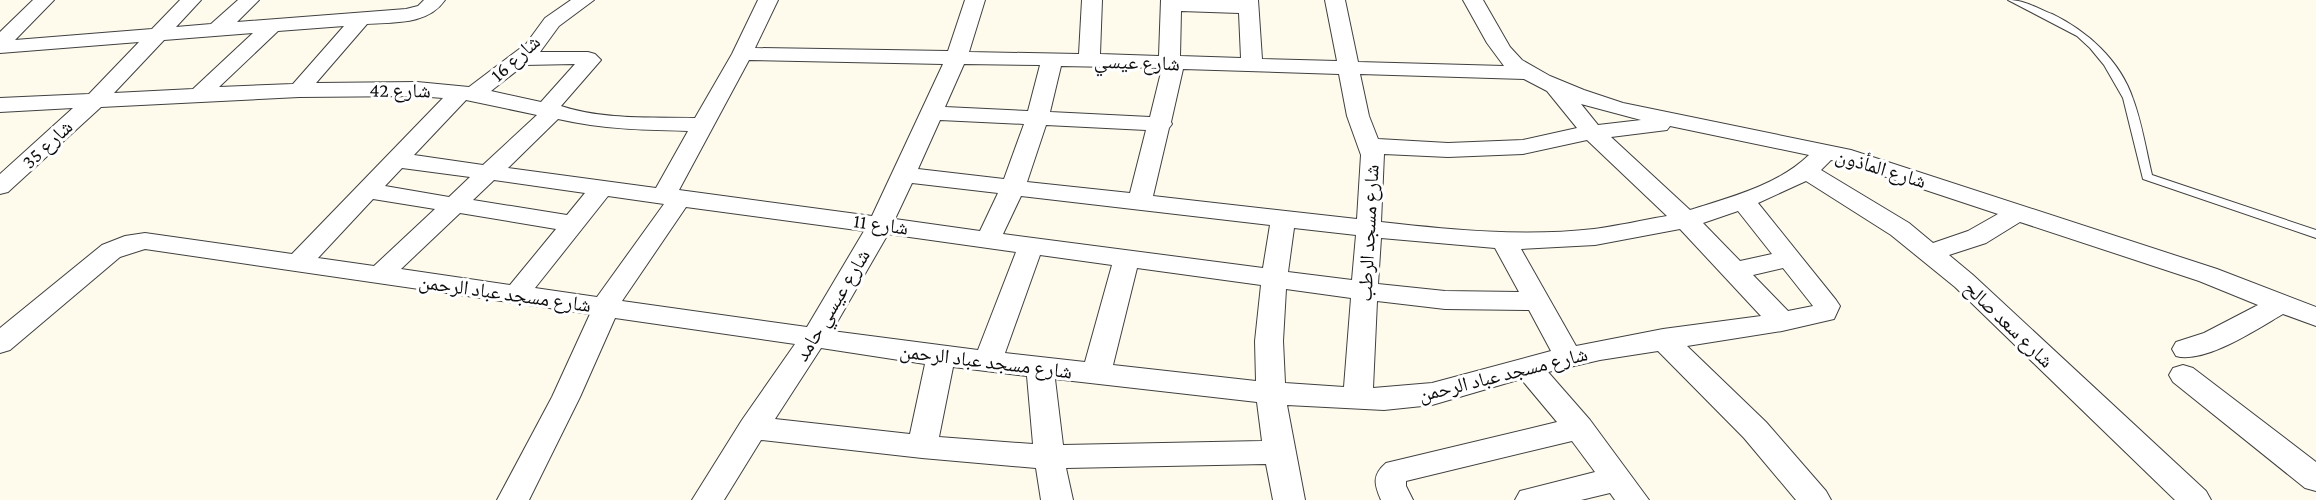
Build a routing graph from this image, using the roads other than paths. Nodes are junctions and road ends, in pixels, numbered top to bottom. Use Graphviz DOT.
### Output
graph roads {
  1 [pos="44,0"];
  2 [pos="191,0"];
  3 [pos="249,0"];
  4 [pos="338,0"];
  5 [pos="435,0"];
  6 [pos="584,0"];
  7 [pos="768,0"];
  8 [pos="975,0"];
  9 [pos="1092,0"];
  10 [pos="1335,0"];
  11 [pos="1473,0"];
  12 [pos="2013,0"];
  13 [pos="1170,3"];
  14 [pos="1248,4"];
  15 [pos="361,19"];
  16 [pos="320,22"];
  17 [pos="273,26"];
  18 [pos="217,30"];
  19 [pos="158,35"];
  20 [pos="0,45"];
  21 [pos="742,54"];
  22 [pos="957,57"];
  23 [pos="520,59"];
  24 [pos="1052,59"];
  25 [pos="1089,60"];
  26 [pos="1172,63"];
  27 [pos="1252,66"];
  28 [pos="1348,69"];
  29 [pos="1531,73"];
  30 [pos="1554,84"];
  31 [pos="299,90"];
  32 [pos="468,93"];
  33 [pos="199,95"];
  34 [pos="94,101"];
  35 [pos="0,105"];
  36 [pos="550,110"];
  37 [pos="933,113"];
  38 [pos="1036,118"];
  39 [pos="1684,122"];
  40 [pos="1161,124"];
  41 [pos="704,125"];
  42 [pos="1592,132"];
  43 [pos="1371,147"];
  44 [pos="1827,151"];
  45 [pos="397,160"];
  46 [pos="10,169"];
  47 [pos="1806,171"];
  48 [pos="489,172"];
  49 [pos="904,176"];
  50 [pos="0,187"];
  51 [pos="1013,187"];
  52 [pos="602,188"];
  53 [pos="368,191"];
  54 [pos="672,197"];
  55 [pos="1140,201"];
  56 [pos="1743,201"];
  57 [pos="454,205"];
  58 [pos="2018,211"];
  59 [pos="1283,218"];
  60 [pos="1686,220"];
  61 [pos="573,224"];
  62 [pos="881,224"];
  63 [pos="1369,228"];
  64 [pos="2316,234"];
  65 [pos="988,239"];
  66 [pos="1504,241"];
  67 [pos="1030,245"];
  68 [pos="1930,252"];
  69 [pos="1127,259"];
  70 [pos="1788,259"];
  71 [pos="298,263"];
  72 [pos="1734,271"];
  73 [pos="380,275"];
  74 [pos="1275,279"];
  75 [pos="1365,291"];
  76 [pos="516,295"];
  77 [pos="1537,300"];
  78 [pos="2281,304"];
  79 [pos="605,308"];
  80 [pos="2316,317"];
  81 [pos="1782,322"];
  82 [pos="814,338"];
  83 [pos="1663,339"];
  84 [pos="0,343"];
  85 [pos="942,356"];
  86 [pos="1568,357"];
  87 [pos="988,362"];
  88 [pos="1527,367"];
  89 [pos="1040,368"];
  90 [pos="1096,374"];
  91 [pos="1270,393"];
  92 [pos="1358,399"];
  93 [pos="753,428"];
  94 [pos="1579,428"];
  95 [pos="922,447"];
  96 [pos="1278,452"];
  97 [pos="1049,457"];
  98 [pos="2316,479"];
  99 [pos="1625,490"];
  100 [pos="513,500"];
  101 [pos="708,500"];
  102 [pos="1057,500"];
  103 [pos="1289,500"];
  104 [pos="1397,500"];
  105 [pos="1531,500"];
  106 [pos="1815,500"];
  107 [pos="2195,500"];
  1 -- 20 [label="street"];
  2 -- 19 [label="street, شارع 35"];
  3 -- 18 [label="street"];
  4 -- 16 [label="street"];
  5 -- 15 [label="street"];
  6 -- 23 [label="street, شارع 16"];
  7 -- 21 [label="street"];
  8 -- 22 [label="street, شارع عيسي حامد"];
  9 -- 25 [label="street"];
  10 -- 28 [label="street, شارع مسجد الرطب"];
  11 -- 29 [label="street, شارع المأذون"];
  12 -- 64 [label="lane"];
  13 -- 14 [label="street"];
  13 -- 26 [label="street"];
  14 -- 27 [label="street"];
  15 -- 16 [label="street"];
  15 -- 31 [label="street"];
  16 -- 17 [label="street"];
  17 -- 18 [label="street"];
  17 -- 33 [label="street"];
  18 -- 19 [label="street"];
  19 -- 20 [label="street"];
  19 -- 34 [label="street, شارع 35"];
  21 -- 22 [label="street, شارع عيسي"];
  21 -- 41 [label="street"];
  22 -- 24 [label="street, شارع عيسي"];
  22 -- 37 [label="street, شارع عيسي حامد"];
  23 -- 32 [label="street, شارع 16"];
  23 -- 36 [label="street"];
  24 -- 25 [label="street, شارع عيسي"];
  24 -- 38 [label="street"];
  25 -- 26 [label="street, شارع عيسي"];
  26 -- 27 [label="street, شارع عيسي"];
  26 -- 40 [label="street"];
  27 -- 28 [label="street, شارع عيسي"];
  28 -- 29 [label="street, شارع عيسي"];
  28 -- 43 [label="street, شارع مسجد الرطب"];
  29 -- 30 [label="street, شارع المأذون"];
  30 -- 39 [label="street, شارع المأذون"];
  30 -- 42 [label="street"];
  31 -- 32 [label="street, شارع 42"];
  31 -- 33 [label="street, شارع 42"];
  32 -- 36 [label="street, شارع 42"];
  32 -- 45 [label="street, شارع 16"];
  33 -- 34 [label="street, شارع 42"];
  34 -- 35 [label="street, شارع 42"];
  34 -- 46 [label="street, شارع 35"];
  36 -- 41 [label="street, شارع 42"];
  36 -- 48 [label="street"];
  37 -- 38 [label="street"];
  37 -- 49 [label="street, شارع عيسي حامد"];
  38 -- 40 [label="street"];
  38 -- 51 [label="street"];
  39 -- 42 [label="street"];
  39 -- 44 [label="street, شارع المأذون"];
  40 -- 55 [label="street"];
  41 -- 54 [label="street"];
  42 -- 43 [label="street"];
  42 -- 60 [label="street"];
  43 -- 63 [label="street, شارع مسجد الرطب"];
  44 -- 47 [label="street"];
  44 -- 58 [label="street, شارع المأذون"];
  45 -- 48 [label="street, شارع 11"];
  45 -- 53 [label="street, شارع 16"];
  46 -- 50 [label="street, شارع 35"];
  47 -- 56 [label="street"];
  47 -- 68 [label="street, شارع سعد صالح"];
  48 -- 52 [label="street, شارع 11"];
  48 -- 57 [label="street"];
  49 -- 51 [label="street"];
  49 -- 62 [label="street, شارع عيسي حامد"];
  51 -- 55 [label="street"];
  51 -- 65 [label="street"];
  52 -- 54 [label="street, شارع 11"];
  52 -- 61 [label="street"];
  53 -- 57 [label="street"];
  53 -- 71 [label="street, شارع 16"];
  54 -- 62 [label="street, شارع 11"];
  54 -- 79 [label="street"];
  55 -- 59 [label="street"];
  56 -- 60 [label="street"];
  56 -- 70 [label="street"];
  57 -- 61 [label="street"];
  57 -- 73 [label="street"];
  58 -- 68 [label="street"];
  58 -- 78 [label="street, شارع المأذون"];
  59 -- 63 [label="street"];
  59 -- 74 [label="street"];
  60 -- 66 [label="street"];
  60 -- 72 [label="street"];
  61 -- 76 [label="street"];
  62 -- 65 [label="street, شارع 11"];
  62 -- 82 [label="street, شارع عيسي حامد"];
  63 -- 66 [label="street"];
  63 -- 75 [label="street, شارع مسجد الرطب"];
  65 -- 67 [label="street, شارع 11"];
  66 -- 77 [label="street"];
  67 -- 69 [label="street, شارع 11"];
  67 -- 87 [label="street"];
  68 -- 107 [label="street, شارع سعد صالح"];
  69 -- 74 [label="street, شارع 11"];
  69 -- 90 [label="street"];
  70 -- 72 [label="street"];
  70 -- 81 [label="street, شارع مسجد عباد الرحمن"];
  71 -- 73 [label="street, شارع مسجد عباد الرحمن"];
  71 -- 84 [label="street, شارع مسجد عباد الرحمن"];
  72 -- 81 [label="street"];
  73 -- 76 [label="street, شارع مسجد عباد الرحمن"];
  74 -- 75 [label="street, شارع 11"];
  74 -- 91 [label="street"];
  75 -- 77 [label="street, شارع 11"];
  75 -- 92 [label="street, شارع مسجد الرطب"];
  76 -- 79 [label="street, شارع مسجد عباد الرحمن"];
  77 -- 86 [label="street"];
  78 -- 80 [label="street, شارع المأذون"];
  78 -- 98 [label="street"];
  79 -- 82 [label="street, شارع مسجد عباد الرحمن"];
  79 -- 100 [label="street"];
  81 -- 83 [label="street, شارع مسجد عباد الرحمن"];
  82 -- 85 [label="street, شارع مسجد عباد الرحمن"];
  82 -- 93 [label="street, شارع عيسي حامد"];
  83 -- 86 [label="street, شارع مسجد عباد الرحمن"];
  83 -- 106 [label="street"];
  85 -- 87 [label="street, شارع مسجد عباد الرحمن"];
  85 -- 95 [label="street"];
  86 -- 88 [label="street, شارع مسجد عباد الرحمن"];
  87 -- 89 [label="street, شارع مسجد عباد الرحمن"];
  88 -- 92 [label="street, شارع مسجد عباد الرحمن"];
  88 -- 94 [label="street"];
  89 -- 90 [label="street, شارع مسجد عباد الرحمن"];
  89 -- 97 [label="street"];
  90 -- 91 [label="street, شارع مسجد عباد الرحمن"];
  91 -- 92 [label="street, شارع مسجد عباد الرحمن"];
  91 -- 96 [label="street"];
  93 -- 95 [label="street"];
  93 -- 101 [label="street, شارع عيسي حامد"];
  94 -- 99 [label="street"];
  94 -- 104 [label="street"];
  95 -- 97 [label="street"];
  96 -- 97 [label="street"];
  96 -- 103 [label="street"];
  97 -- 102 [label="street"];
  99 -- 105 [label="street"];
}
